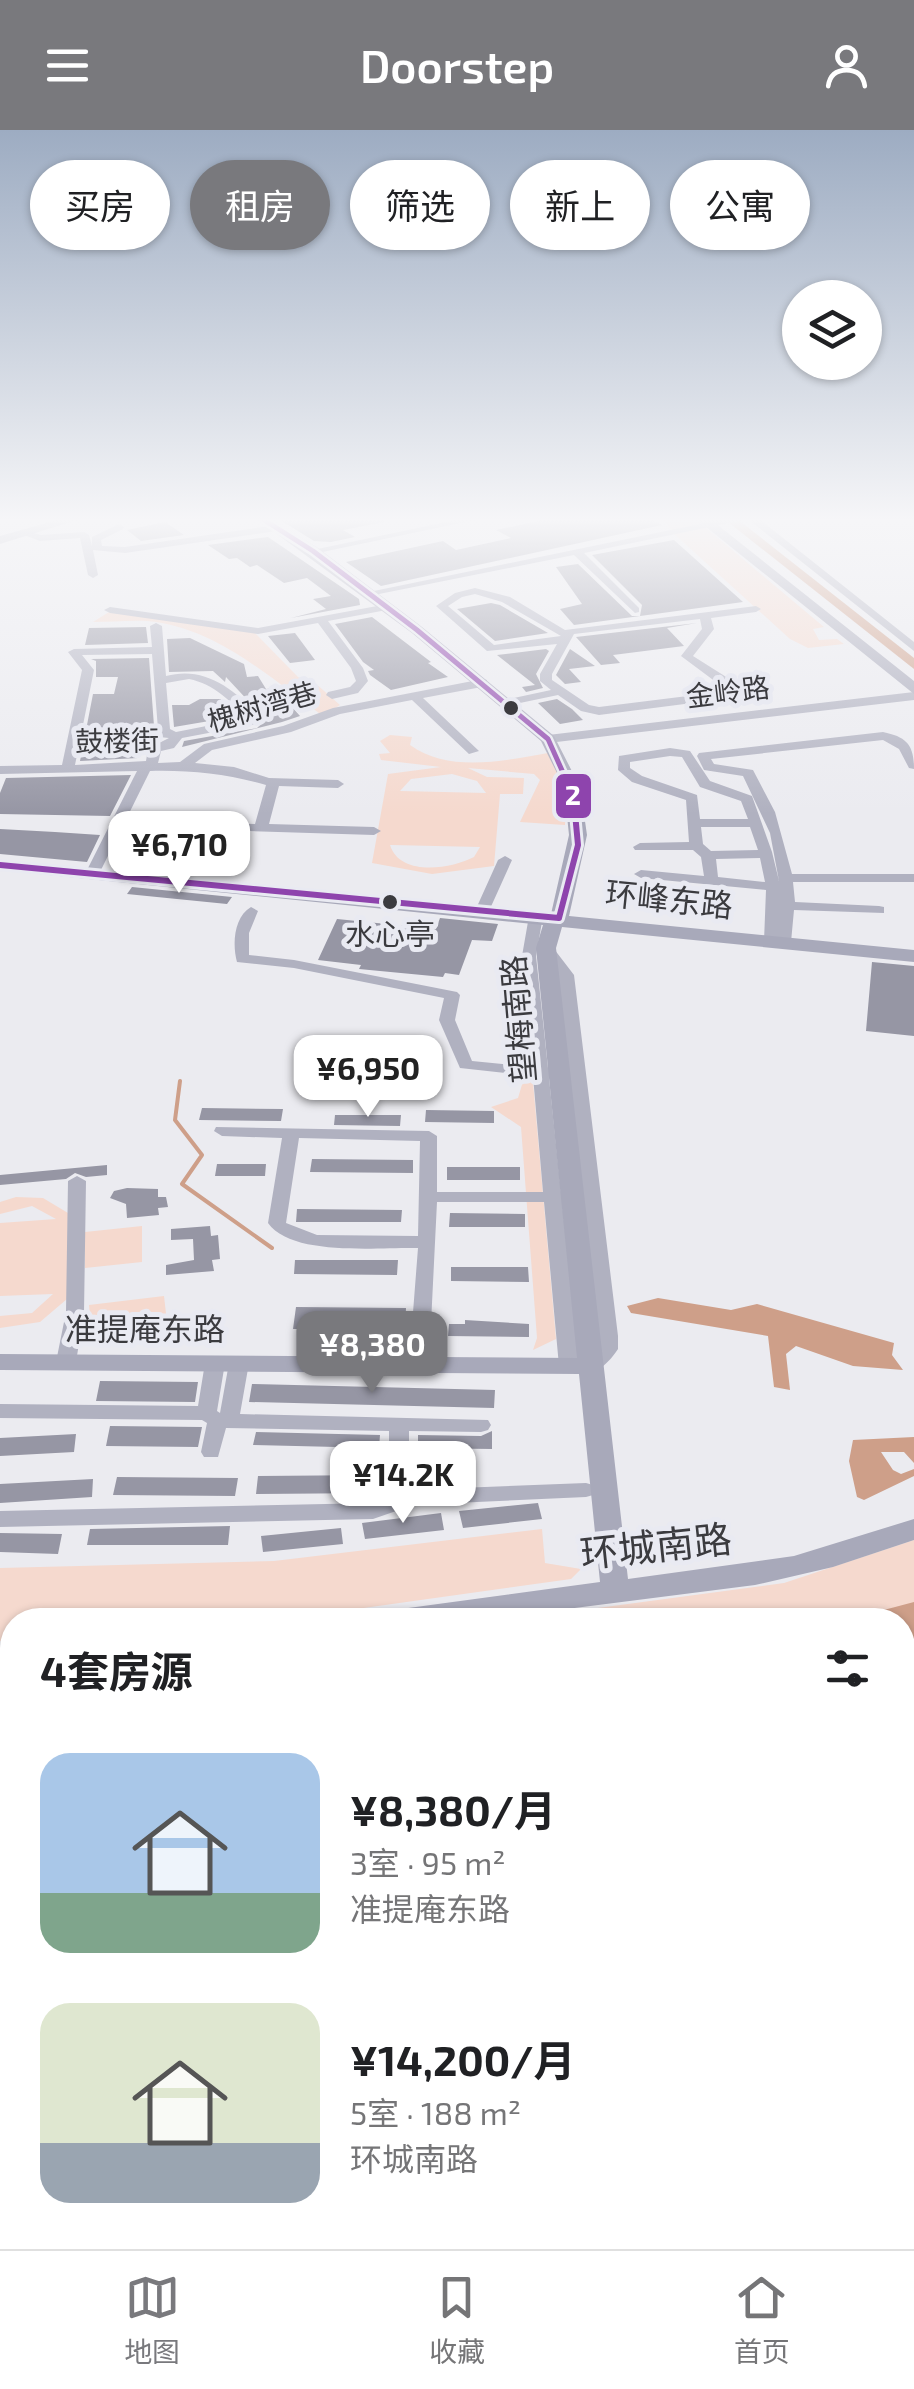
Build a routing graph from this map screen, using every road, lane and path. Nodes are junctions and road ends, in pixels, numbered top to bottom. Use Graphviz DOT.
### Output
graph roads {
  1 [pos="156,617"];
  2 [pos="346,617"];
  3 [pos="399,617"];
  4 [pos="450,617"];
  5 [pos="534,617"];
  6 [pos="694,617"];
  7 [pos="706,617"];
  8 [pos="823,617"];
  9 [pos="875,617"];
  10 [pos="322,622"];
  11 [pos="156,626"];
  12 [pos="564,637"];
  13 [pos="914,648"];
  14 [pos="156,650"];
  15 [pos="160,681"];
  16 [pos="483,683"];
  17 [pos="560,691"];
  18 [pos="914,693"];
  19 [pos="332,695"];
  20 [pos="415,697"];
  21 [pos="509,703"];
  22 [pos="800,709"];
  23 [pos="169,734"];
  24 [pos="548,739"];
  25 [pos="829,742"];
  26 [pos="473,751"];
  27 [pos="148,765"];
  28 [pos="914,765"];
  29 [pos="182,766"];
  30 [pos="68,767"];
  31 [pos="0,770"];
  32 [pos="273,783"];
  33 [pos="338,784"];
  34 [pos="230,809"];
  35 [pos="696,823"];
  36 [pos="756,824"];
  37 [pos="193,826"];
  38 [pos="225,827"];
  39 [pos="261,828"];
  40 [pos="374,831"];
  41 [pos="640,847"];
  42 [pos="702,851"];
  43 [pos="766,854"];
  44 [pos="505,860"];
  45 [pos="0,865"];
  46 [pos="92,874"];
  47 [pos="641,874"];
  48 [pos="914,878"];
  49 [pos="712,881"];
  50 [pos="780,882"];
  51 [pos="790,906"];
  52 [pos="879,910"];
  53 [pos="251,911"];
  54 [pos="482,911"];
  55 [pos="547,917"];
  56 [pos="778,942"];
  57 [pos="914,956"];
  58 [pos="559,1074"];
  59 [pos="222,1131"];
  60 [pos="291,1135"];
  61 [pos="77,1181"];
  62 [pos="428,1197"];
  63 [pos="562,1197"];
  64 [pos="427,1242"];
  65 [pos="583,1292"];
  66 [pos="0,1362"];
  67 [pos="66,1362"];
  68 [pos="227,1363"];
  69 [pos="419,1364"];
  70 [pos="579,1366"];
  71 [pos="0,1412"];
  72 [pos="218,1419"];
  73 [pos="399,1424"];
  74 [pos="481,1425"];
  75 [pos="212,1452"];
  76 [pos="586,1490"];
  77 [pos="401,1498"];
  78 [pos="0,1518"];
  79 [pos="914,1530"];
  80 [pos="614,1592"];
  81 [pos="464,1608"];
  1 -- 10 [label="street"];
  2 -- 10 [label="street"];
  3 -- 16 [label="main road, 望梅南路"];
  4 -- 12 [label="street"];
  5 -- 12 [label="street"];
  6 -- 12 [label="street"];
  7 -- 17 [label="street"];
  8 -- 18 [label="main road"];
  9 -- 13 [label="street"];
  10 -- 19 [label="street"];
  11 -- 14 [label="street"];
  12 -- 17 [label="street"];
  14 -- 15 [label="street"];
  14 -- 30 [label="street"];
  15 -- 23 [label="street"];
  15 -- 23 [label="street"];
  16 -- 20 [label="street, 槐树湾巷"];
  16 -- 21 [label="main road, 望梅南路"];
  17 -- 21 [label="street"];
  18 -- 22 [label="street, 金岭路"];
  20 -- 26 [label="street"];
  20 -- 29 [label="street, 槐树湾巷"];
  21 -- 24 [label="main road, 望梅南路"];
  22 -- 24 [label="street, 金岭路"];
  22 -- 25 [label="street"];
  23 -- 27 [label="street"];
  24 -- 55 [label="main road, 望梅南路"];
  25 -- 28 [label="street"];
  25 -- 50 [label="street"];
  27 -- 29 [label="street, 鼓楼街"];
  27 -- 30 [label="street, 鼓楼街"];
  27 -- 46 [label="street"];
  29 -- 32 [label="street, 鼓楼街"];
  30 -- 31 [label="street, 鼓楼街"];
  32 -- 33 [label="street, 鼓楼街"];
  32 -- 39 [label="street"];
  34 -- 38 [label="street"];
  35 -- 36 [label="street"];
  35 -- 36 [label="street"];
  35 -- 42 [label="street"];
  36 -- 43 [label="street"];
  37 -- 38 [label="street"];
  38 -- 39 [label="street"];
  39 -- 40 [label="street"];
  41 -- 42 [label="street"];
  42 -- 43 [label="street"];
  42 -- 49 [label="street"];
  43 -- 50 [label="street"];
  44 -- 54 [label="street"];
  45 -- 46 [label="main road, 环峰东路"];
  46 -- 54 [label="main road, 环峰东路"];
  47 -- 49 [label="street"];
  48 -- 50 [label="street"];
  49 -- 50 [label="street"];
  50 -- 51 [label="street"];
  50 -- 56 [label="street"];
  51 -- 52 [label="street"];
  51 -- 56 [label="street"];
  53 -- 58 [label="street"];
  54 -- 55 [label="main road, 环峰东路"];
  55 -- 56 [label="main road, 环峰东路"];
  55 -- 58 [label="main road, 望梅南路"];
  55 -- 58 [label="street"];
  56 -- 57 [label="main road, 环峰东路"];
  58 -- 63 [label="main road, 望梅南路"];
  58 -- 70 [label="street"];
  59 -- 60 [label="street"];
  60 -- 62 [label="street"];
  60 -- 64 [label="street"];
  61 -- 67 [label="street"];
  62 -- 63 [label="street"];
  62 -- 64 [label="street"];
  63 -- 70 [label="main road, 望梅南路"];
  64 -- 69 [label="street"];
  65 -- 70 [label="main road, 望梅南路"];
  66 -- 67 [label="main road, 准提庵东路"];
  67 -- 68 [label="main road, 准提庵东路"];
  68 -- 69 [label="main road, 准提庵东路"];
  68 -- 72 [label="street"];
  69 -- 70 [label="main road, 准提庵东路"];
  70 -- 80 [label="main road, 望梅南路"];
  71 -- 72 [label="street"];
  72 -- 73 [label="street"];
  72 -- 75 [label="street"];
  73 -- 74 [label="street"];
  73 -- 77 [label="street"];
  76 -- 77 [label="street"];
  77 -- 78 [label="street"];
  79 -- 80 [label="main road, 环城南路"];
  80 -- 81 [label="main road, 环城南路"];
}
